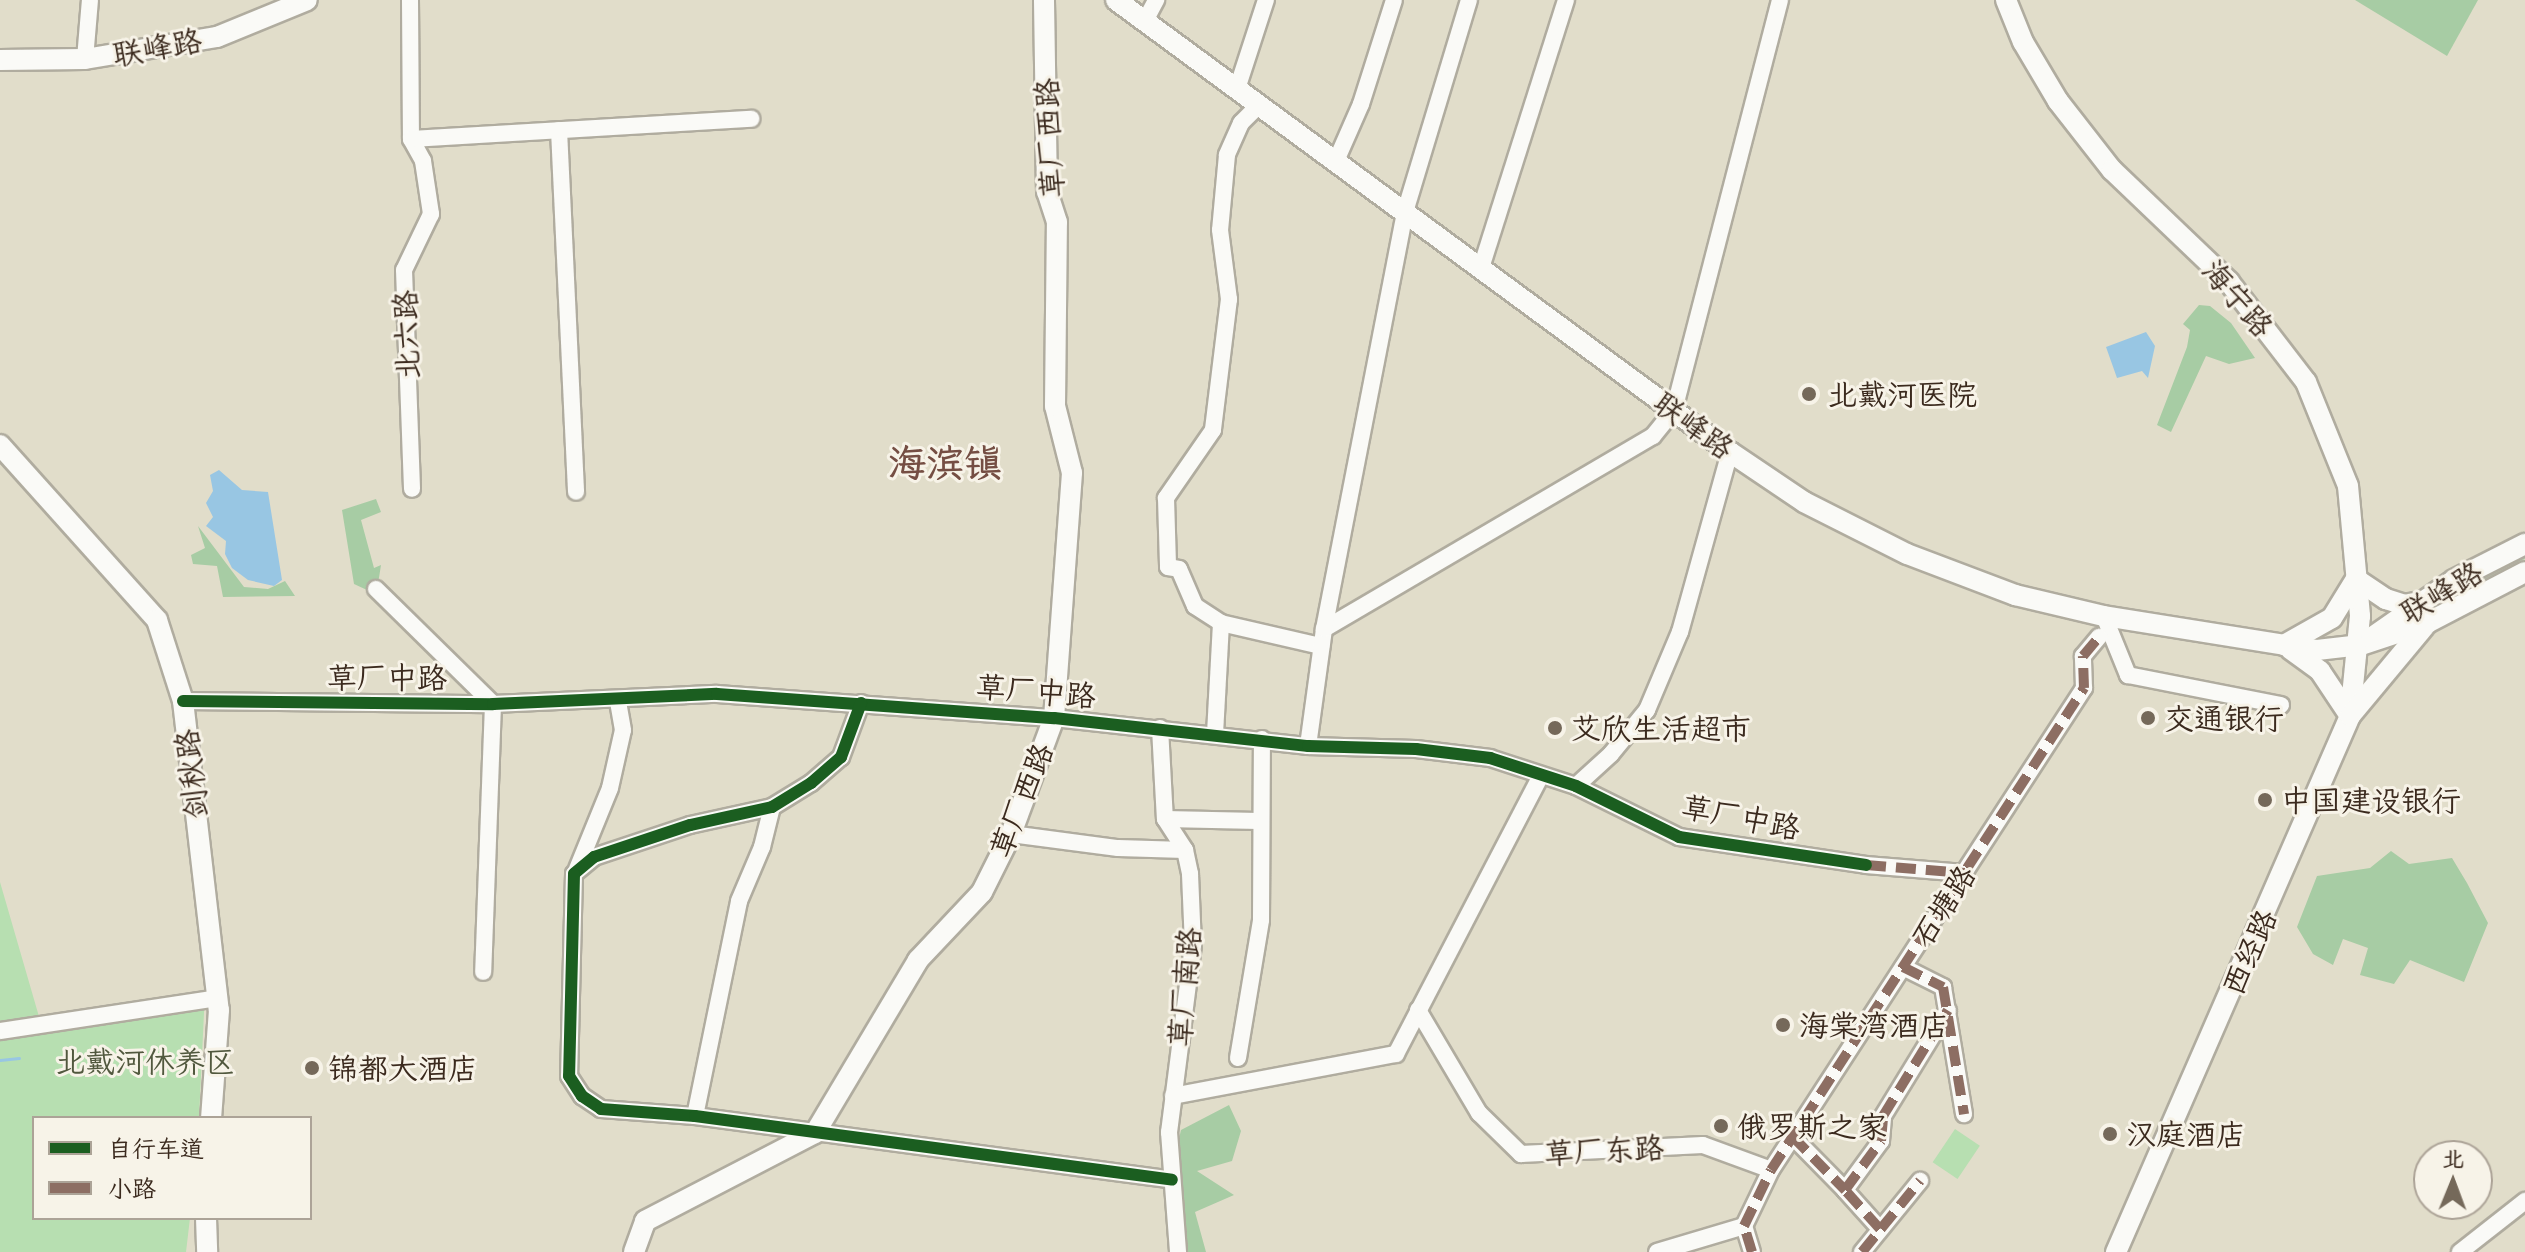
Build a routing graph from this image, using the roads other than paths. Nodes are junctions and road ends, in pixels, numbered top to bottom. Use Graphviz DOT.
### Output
graph roads {
  1 [pos="90,0"];
  2 [pos="307,0"];
  3 [pos="410,0"];
  4 [pos="1044,0"];
  5 [pos="1116,0"];
  6 [pos="1156,0"];
  7 [pos="1266,0"];
  8 [pos="1394,0"];
  9 [pos="1469,0"];
  10 [pos="1566,0"];
  11 [pos="1780,0"];
  12 [pos="2006,0"];
  13 [pos="1145,21"];
  14 [pos="85,59"];
  15 [pos="0,60"];
  16 [pos="1237,89"];
  17 [pos="1259,105"];
  18 [pos="751,119"];
  19 [pos="559,130"];
  20 [pos="411,139"];
  21 [pos="1336,161"];
  22 [pos="1405,212"];
  23 [pos="1481,268"];
  24 [pos="1674,410"];
  25 [pos="0,445"];
  26 [pos="1730,452"];
  27 [pos="412,489"];
  28 [pos="576,492"];
  29 [pos="2525,544"];
  30 [pos="2525,572"];
  31 [pos="2356,579"];
  32 [pos="376,589"];
  33 [pos="2421,602"];
  34 [pos="2104,616"];
  35 [pos="1221,623"];
  36 [pos="2427,623"];
  37 [pos="1323,637"];
  38 [pos="2099,637"];
  39 [pos="2284,645"];
  40 [pos="2361,645"];
  41 [pos="183,701"];
  42 [pos="618,702"];
  43 [pos="861,703"];
  44 [pos="493,704"];
  45 [pos="2281,705"];
  46 [pos="2350,716"];
  47 [pos="1054,718"];
  48 [pos="1160,728"];
  49 [pos="1215,734"];
  50 [pos="1262,739"];
  51 [pos="1308,746"];
  52 [pos="1541,775"];
  53 [pos="1576,786"];
  54 [pos="772,807"];
  55 [pos="1165,819"];
  56 [pos="1259,821"];
  57 [pos="1011,834"];
  58 [pos="1185,850"];
  59 [pos="1965,873"];
  60 [pos="574,874"];
  61 [pos="1903,967"];
  62 [pos="483,972"];
  63 [pos="218,998"];
  64 [pos="1418,1010"];
  65 [pos="1948,1010"];
  66 [pos="0,1031"];
  67 [pos="1238,1058"];
  68 [pos="1173,1096"];
  69 [pos="1964,1114"];
  70 [pos="211,1116"];
  71 [pos="695,1116"];
  72 [pos="815,1133"];
  73 [pos="1792,1136"];
  74 [pos="1771,1170"];
  75 [pos="1172,1180"];
  76 [pos="1920,1181"];
  77 [pos="1845,1190"];
  78 [pos="2525,1201"];
  79 [pos="206,1220"];
  80 [pos="1744,1226"];
  81 [pos="1880,1229"];
  82 [pos="207,1252"];
  83 [pos="634,1252"];
  84 [pos="1178,1252"];
  85 [pos="1657,1252"];
  86 [pos="1752,1252"];
  87 [pos="1862,1252"];
  88 [pos="2116,1252"];
  89 [pos="2460,1252"];
  1 -- 14 [label="street"];
  2 -- 14 [label="main road, 联峰路"];
  3 -- 20 [label="street, 北六路"];
  4 -- 47 [label="main road, 草厂西路"];
  5 -- 13 [label="main road, 联峰路"];
  6 -- 13 [label="street"];
  7 -- 16 [label="street"];
  8 -- 21 [label="street"];
  9 -- 22 [label="street"];
  10 -- 23 [label="street"];
  11 -- 24 [label="street"];
  12 -- 31 [label="main road, 海宁路"];
  13 -- 16 [label="main road, 联峰路"];
  14 -- 15 [label="main road, 联峰路"];
  16 -- 17 [label="main road, 联峰路"];
  17 -- 21 [label="main road, 联峰路"];
  17 -- 35 [label="street"];
  18 -- 19 [label="street"];
  19 -- 20 [label="street"];
  19 -- 28 [label="street"];
  20 -- 27 [label="street, 北六路"];
  21 -- 22 [label="main road, 联峰路"];
  22 -- 23 [label="main road, 联峰路"];
  22 -- 37 [label="street"];
  23 -- 24 [label="main road, 联峰路"];
  24 -- 26 [label="main road, 联峰路"];
  24 -- 37 [label="street"];
  25 -- 41 [label="main road, 剑秋路"];
  26 -- 34 [label="main road, 联峰路"];
  26 -- 53 [label="street"];
  29 -- 33 [label="main road, 联峰路"];
  30 -- 36 [label="main road, 联峰路"];
  31 -- 33 [label="main road"];
  31 -- 39 [label="main road"];
  31 -- 40 [label="main road, 海宁路"];
  32 -- 44 [label="street"];
  33 -- 40 [label="main road, 联峰路"];
  34 -- 39 [label="main road, 联峰路"];
  34 -- 45 [label="street"];
  35 -- 37 [label="street"];
  35 -- 49 [label="street"];
  36 -- 40 [label="main road, 联峰路"];
  36 -- 46 [label="main road"];
  37 -- 51 [label="street"];
  38 -- 59 [label="street, 石塘路"];
  39 -- 40 [label="main road, 联峰路"];
  39 -- 46 [label="main road"];
  40 -- 46 [label="main road, 西经路"];
  41 -- 44 [label="street, 草厂中路"];
  41 -- 63 [label="main road, 剑秋路"];
  42 -- 43 [label="street, 草厂中路"];
  42 -- 44 [label="street, 草厂中路"];
  42 -- 60 [label="street"];
  43 -- 47 [label="street, 草厂中路"];
  43 -- 54 [label="street"];
  44 -- 62 [label="street"];
  46 -- 88 [label="main road, 西经路"];
  47 -- 48 [label="street, 草厂中路"];
  47 -- 57 [label="main road, 草厂西路"];
  48 -- 49 [label="street, 草厂中路"];
  48 -- 55 [label="street, 草厂南路"];
  49 -- 50 [label="street, 草厂中路"];
  50 -- 51 [label="street, 草厂中路"];
  50 -- 56 [label="street"];
  51 -- 52 [label="street, 草厂中路"];
  52 -- 53 [label="street, 草厂中路"];
  52 -- 64 [label="street"];
  53 -- 59 [label="street, 草厂中路"];
  54 -- 60 [label="street"];
  54 -- 71 [label="street"];
  55 -- 56 [label="street"];
  55 -- 58 [label="street, 草厂南路"];
  56 -- 67 [label="street"];
  57 -- 58 [label="street"];
  57 -- 72 [label="main road, 草厂西路"];
  58 -- 68 [label="street, 草厂南路"];
  59 -- 61 [label="street, 石塘路"];
  60 -- 71 [label="street"];
  61 -- 65 [label="street"];
  61 -- 73 [label="street, 石塘路"];
  63 -- 66 [label="street"];
  63 -- 70 [label="main road, 剑秋路"];
  64 -- 68 [label="street"];
  64 -- 74 [label="street, 草厂东路"];
  65 -- 69 [label="street"];
  65 -- 77 [label="street"];
  68 -- 75 [label="street, 草厂南路"];
  71 -- 72 [label="street"];
  72 -- 75 [label="street"];
  72 -- 83 [label="main road"];
  73 -- 74 [label="street, 石塘路"];
  73 -- 77 [label="street"];
  74 -- 80 [label="street"];
  75 -- 84 [label="street, 草厂南路"];
  76 -- 81 [label="street"];
  77 -- 81 [label="street"];
  78 -- 89 [label="street"];
  79 -- 82 [label="main road"];
  80 -- 85 [label="street"];
  80 -- 86 [label="street"];
  81 -- 87 [label="street"];
}
